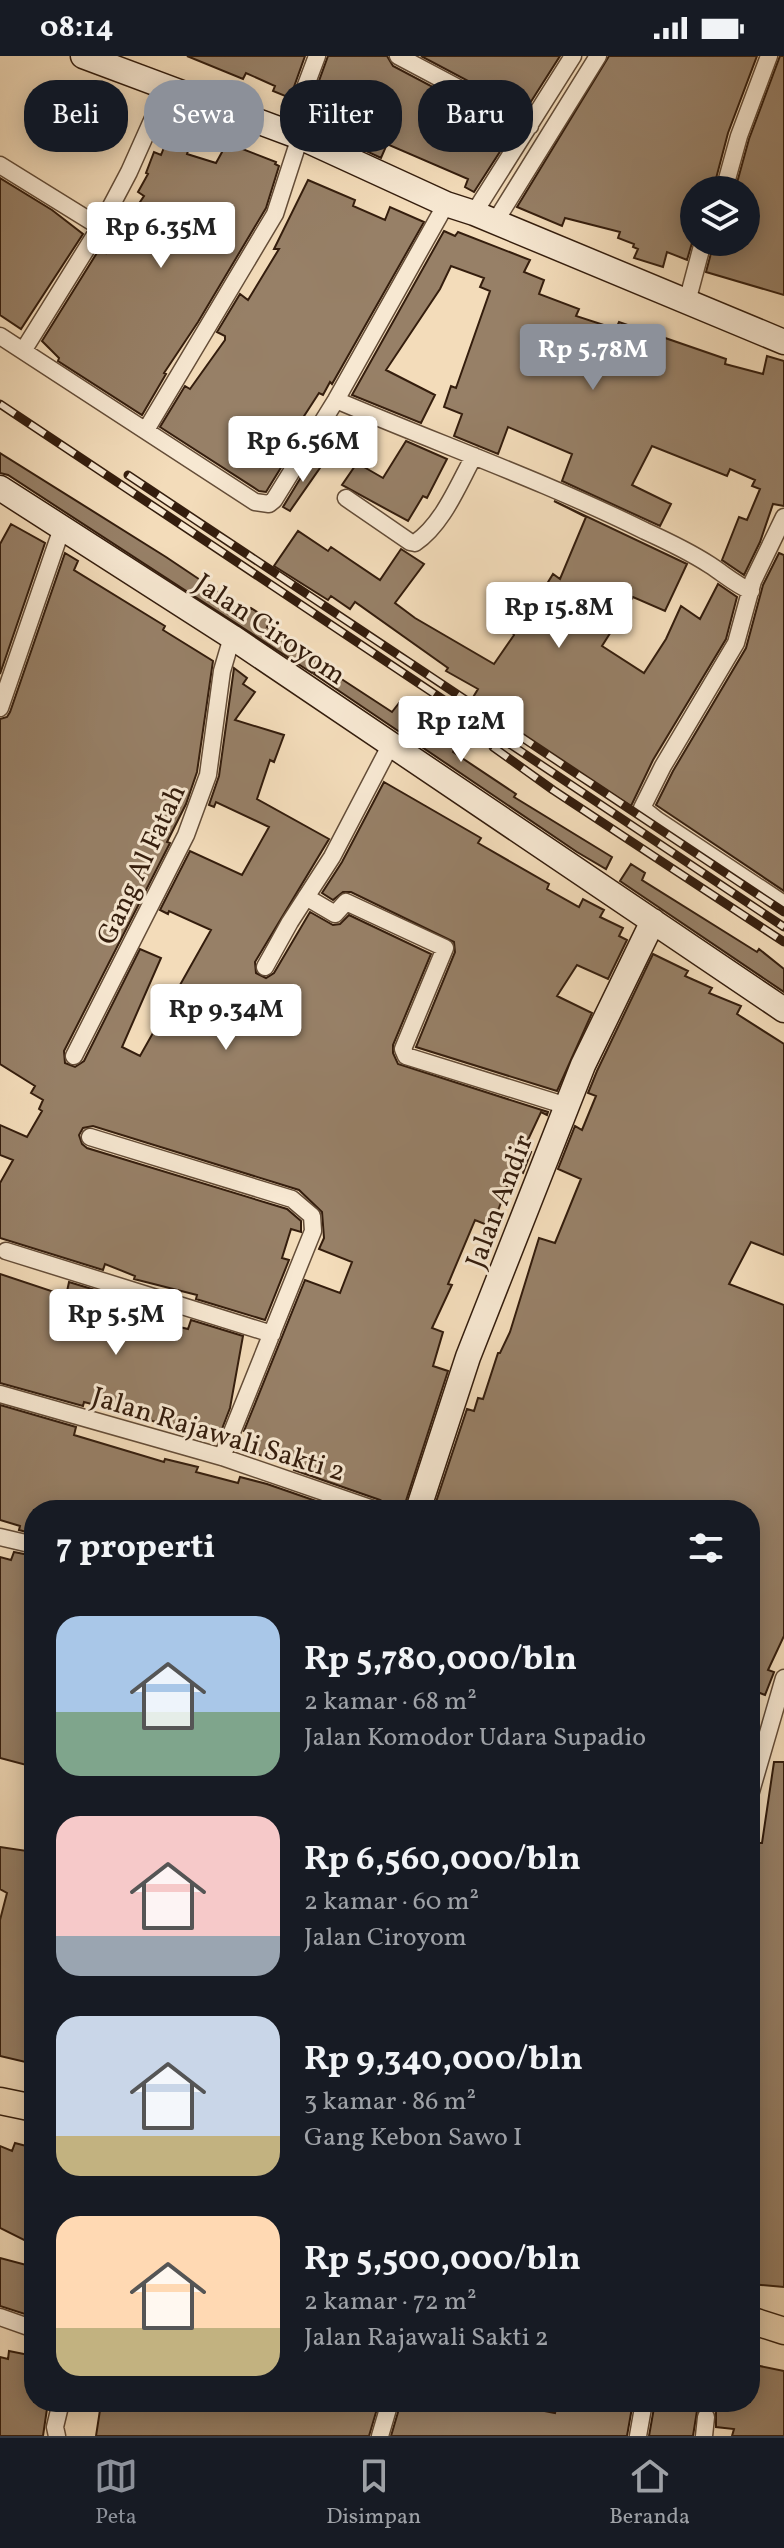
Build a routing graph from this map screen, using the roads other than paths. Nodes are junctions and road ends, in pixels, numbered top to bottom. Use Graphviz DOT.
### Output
graph roads {
  1 [pos="83,56"];
  2 [pos="317,56"];
  3 [pos="398,56"];
  4 [pos="573,56"];
  5 [pos="598,56"];
  6 [pos="769,56"];
  7 [pos="144,80"];
  8 [pos="310,80"];
  9 [pos="443,80"];
  10 [pos="533,121"];
  11 [pos="144,138"];
  12 [pos="290,152"];
  13 [pos="331,152"];
  14 [pos="517,152"];
  15 [pos="0,165"];
  16 [pos="728,176"];
  17 [pos="446,204"];
  18 [pos="485,217"];
  19 [pos="100,227"];
  20 [pos="699,256"];
  21 [pos="687,302"];
  22 [pos="0,336"];
  23 [pos="784,342"];
  24 [pos="23,351"];
  25 [pos="336,400"];
  26 [pos="146,430"];
  27 [pos="474,456"];
  28 [pos="0,488"];
  29 [pos="346,498"];
  30 [pos="784,517"];
  31 [pos="62,528"];
  32 [pos="779,542"];
  33 [pos="751,591"];
  34 [pos="232,637"];
  35 [pos="0,708"];
  36 [pos="391,744"];
  37 [pos="306,897"];
  38 [pos="784,904"];
  39 [pos="653,921"];
  40 [pos="265,967"];
  41 [pos="784,1010"];
  42 [pos="74,1056"];
  43 [pos="567,1106"];
  44 [pos="90,1137"];
  45 [pos="6,1251"];
  46 [pos="272,1334"];
  47 [pos="0,1394"];
  48 [pos="222,1457"];
  49 [pos="347,1500"];
  50 [pos="421,1500"];
  51 [pos="0,1537"];
  52 [pos="24,1543"];
  53 [pos="784,1678"];
  54 [pos="760,1761"];
  55 [pos="0,2101"];
  56 [pos="24,2106"];
  57 [pos="0,2317"];
  58 [pos="760,2323"];
  59 [pos="24,2325"];
  60 [pos="784,2331"];
  61 [pos="59,2412"];
  62 [pos="387,2412"];
  63 [pos="642,2412"];
  64 [pos="706,2417"];
  65 [pos="57,2436"];
  66 [pos="380,2436"];
  67 [pos="638,2436"];
  68 [pos="704,2436"];
  1 -- 7 [label="street"];
  2 -- 8 [label="street"];
  3 -- 9 [label="street"];
  4 -- 10 [label="street"];
  5 -- 18 [label="street"];
  6 -- 16 [label="street"];
  11 -- 19 [label="street"];
  12 -- 26 [label="street"];
  13 -- 17 [label="street"];
  14 -- 18 [label="street"];
  15 -- 19 [label="street"];
  17 -- 18 [label="street"];
  17 -- 25 [label="street"];
  18 -- 21 [label="street"];
  19 -- 24 [label="street"];
  20 -- 21 [label="street"];
  21 -- 23 [label="street"];
  22 -- 24 [label="street"];
  24 -- 26 [label="street"];
  25 -- 26 [label="street"];
  25 -- 27 [label="street"];
  27 -- 29 [label="street"];
  27 -- 33 [label="street"];
  28 -- 31 [label="street, Jalan Ciroyom"];
  30 -- 32 [label="street"];
  31 -- 34 [label="street, Jalan Ciroyom"];
  31 -- 35 [label="street"];
  32 -- 33 [label="street"];
  33 -- 38 [label="street"];
  34 -- 36 [label="street, Jalan Ciroyom"];
  34 -- 42 [label="street, Gang Al Fatah"];
  36 -- 37 [label="street"];
  36 -- 39 [label="street, Jalan Ciroyom"];
  37 -- 40 [label="street"];
  37 -- 43 [label="street"];
  39 -- 41 [label="street, Jalan Ciroyom"];
  39 -- 43 [label="street, Jalan Andir"];
  43 -- 50 [label="street, Jalan Andir"];
  44 -- 46 [label="street"];
  45 -- 46 [label="street"];
  46 -- 48 [label="street"];
  47 -- 48 [label="street, Jalan Rajawali Sakti 2"];
  48 -- 49 [label="street, Jalan Rajawali Sakti 2"];
  51 -- 52 [label="street"];
  53 -- 54 [label="street"];
  55 -- 56 [label="main road"];
  57 -- 59 [label="street"];
  58 -- 60 [label="main road"];
  61 -- 65 [label="street"];
  62 -- 66 [label="street"];
  63 -- 67 [label="street"];
  64 -- 68 [label="street"];
}
